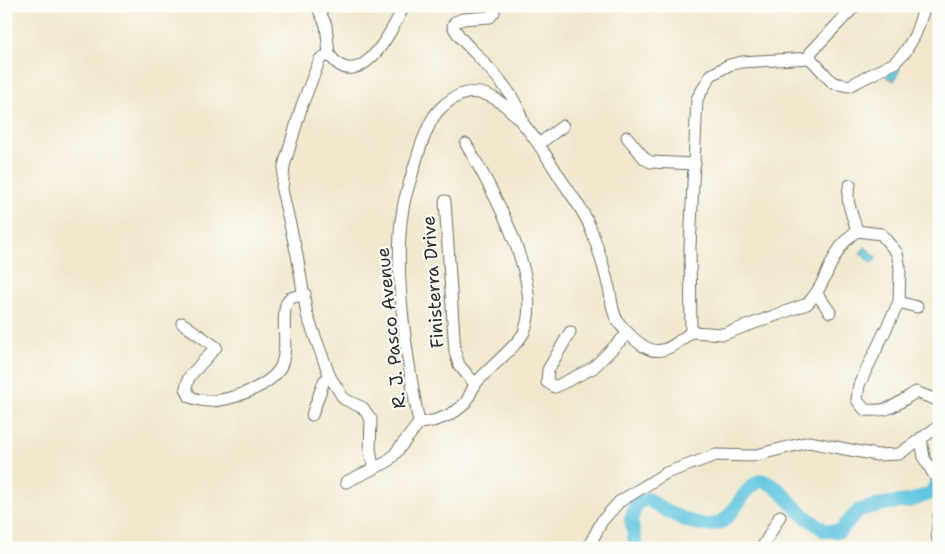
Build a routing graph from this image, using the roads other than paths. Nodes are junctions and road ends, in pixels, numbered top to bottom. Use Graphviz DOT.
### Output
graph roads {
  1 [pos="317,6"];
  2 [pos="404,6"];
  3 [pos="491,6"];
  4 [pos="855,6"];
  5 [pos="925,6"];
  6 [pos="329,54"];
  7 [pos="810,58"];
  8 [pos="523,122"];
  9 [pos="564,126"];
  10 [pos="627,137"];
  11 [pos="466,144"];
  12 [pos="539,144"];
  13 [pos="695,164"];
  14 [pos="850,185"];
  15 [pos="445,201"];
  16 [pos="857,231"];
  17 [pos="304,294"];
  18 [pos="817,294"];
  19 [pos="899,302"];
  20 [pos="917,306"];
  21 [pos="830,312"];
  22 [pos="182,323"];
  23 [pos="570,332"];
  24 [pos="691,332"];
  25 [pos="628,333"];
  26 [pos="330,377"];
  27 [pos="475,384"];
  28 [pos="939,401"];
  29 [pos="312,415"];
  30 [pos="419,423"];
  31 [pos="939,426"];
  32 [pos="921,438"];
  33 [pos="373,467"];
  34 [pos="936,479"];
  35 [pos="346,482"];
  36 [pos="939,514"];
  37 [pos="780,516"];
  38 [pos="939,544"];
  39 [pos="588,548"];
  40 [pos="762,548"];
  1 -- 6 [label="street"];
  2 -- 6 [label="street"];
  3 -- 8 [label="street"];
  4 -- 7 [label="street"];
  5 -- 7 [label="street"];
  6 -- 17 [label="street"];
  7 -- 13 [label="street"];
  8 -- 12 [label="street, R. J. Pasco Avenue"];
  8 -- 30 [label="street, R. J. Pasco Avenue"];
  9 -- 12 [label="street"];
  10 -- 13 [label="street"];
  11 -- 27 [label="street"];
  12 -- 25 [label="street, R. J. Pasco Avenue"];
  13 -- 24 [label="street"];
  14 -- 16 [label="street"];
  15 -- 27 [label="street, Finisterra Drive"];
  16 -- 18 [label="street"];
  16 -- 19 [label="street"];
  17 -- 22 [label="street"];
  17 -- 26 [label="street"];
  18 -- 21 [label="street"];
  18 -- 24 [label="street"];
  19 -- 20 [label="street"];
  19 -- 28 [label="street"];
  23 -- 25 [label="street"];
  24 -- 25 [label="street, R. J. Pasco Avenue"];
  26 -- 29 [label="street"];
  26 -- 33 [label="street"];
  27 -- 30 [label="street"];
  30 -- 33 [label="street"];
  31 -- 32 [label="street"];
  32 -- 34 [label="street"];
  32 -- 39 [label="street"];
  33 -- 35 [label="street"];
  36 -- 38 [label="street"];
  37 -- 40 [label="street"];
}
